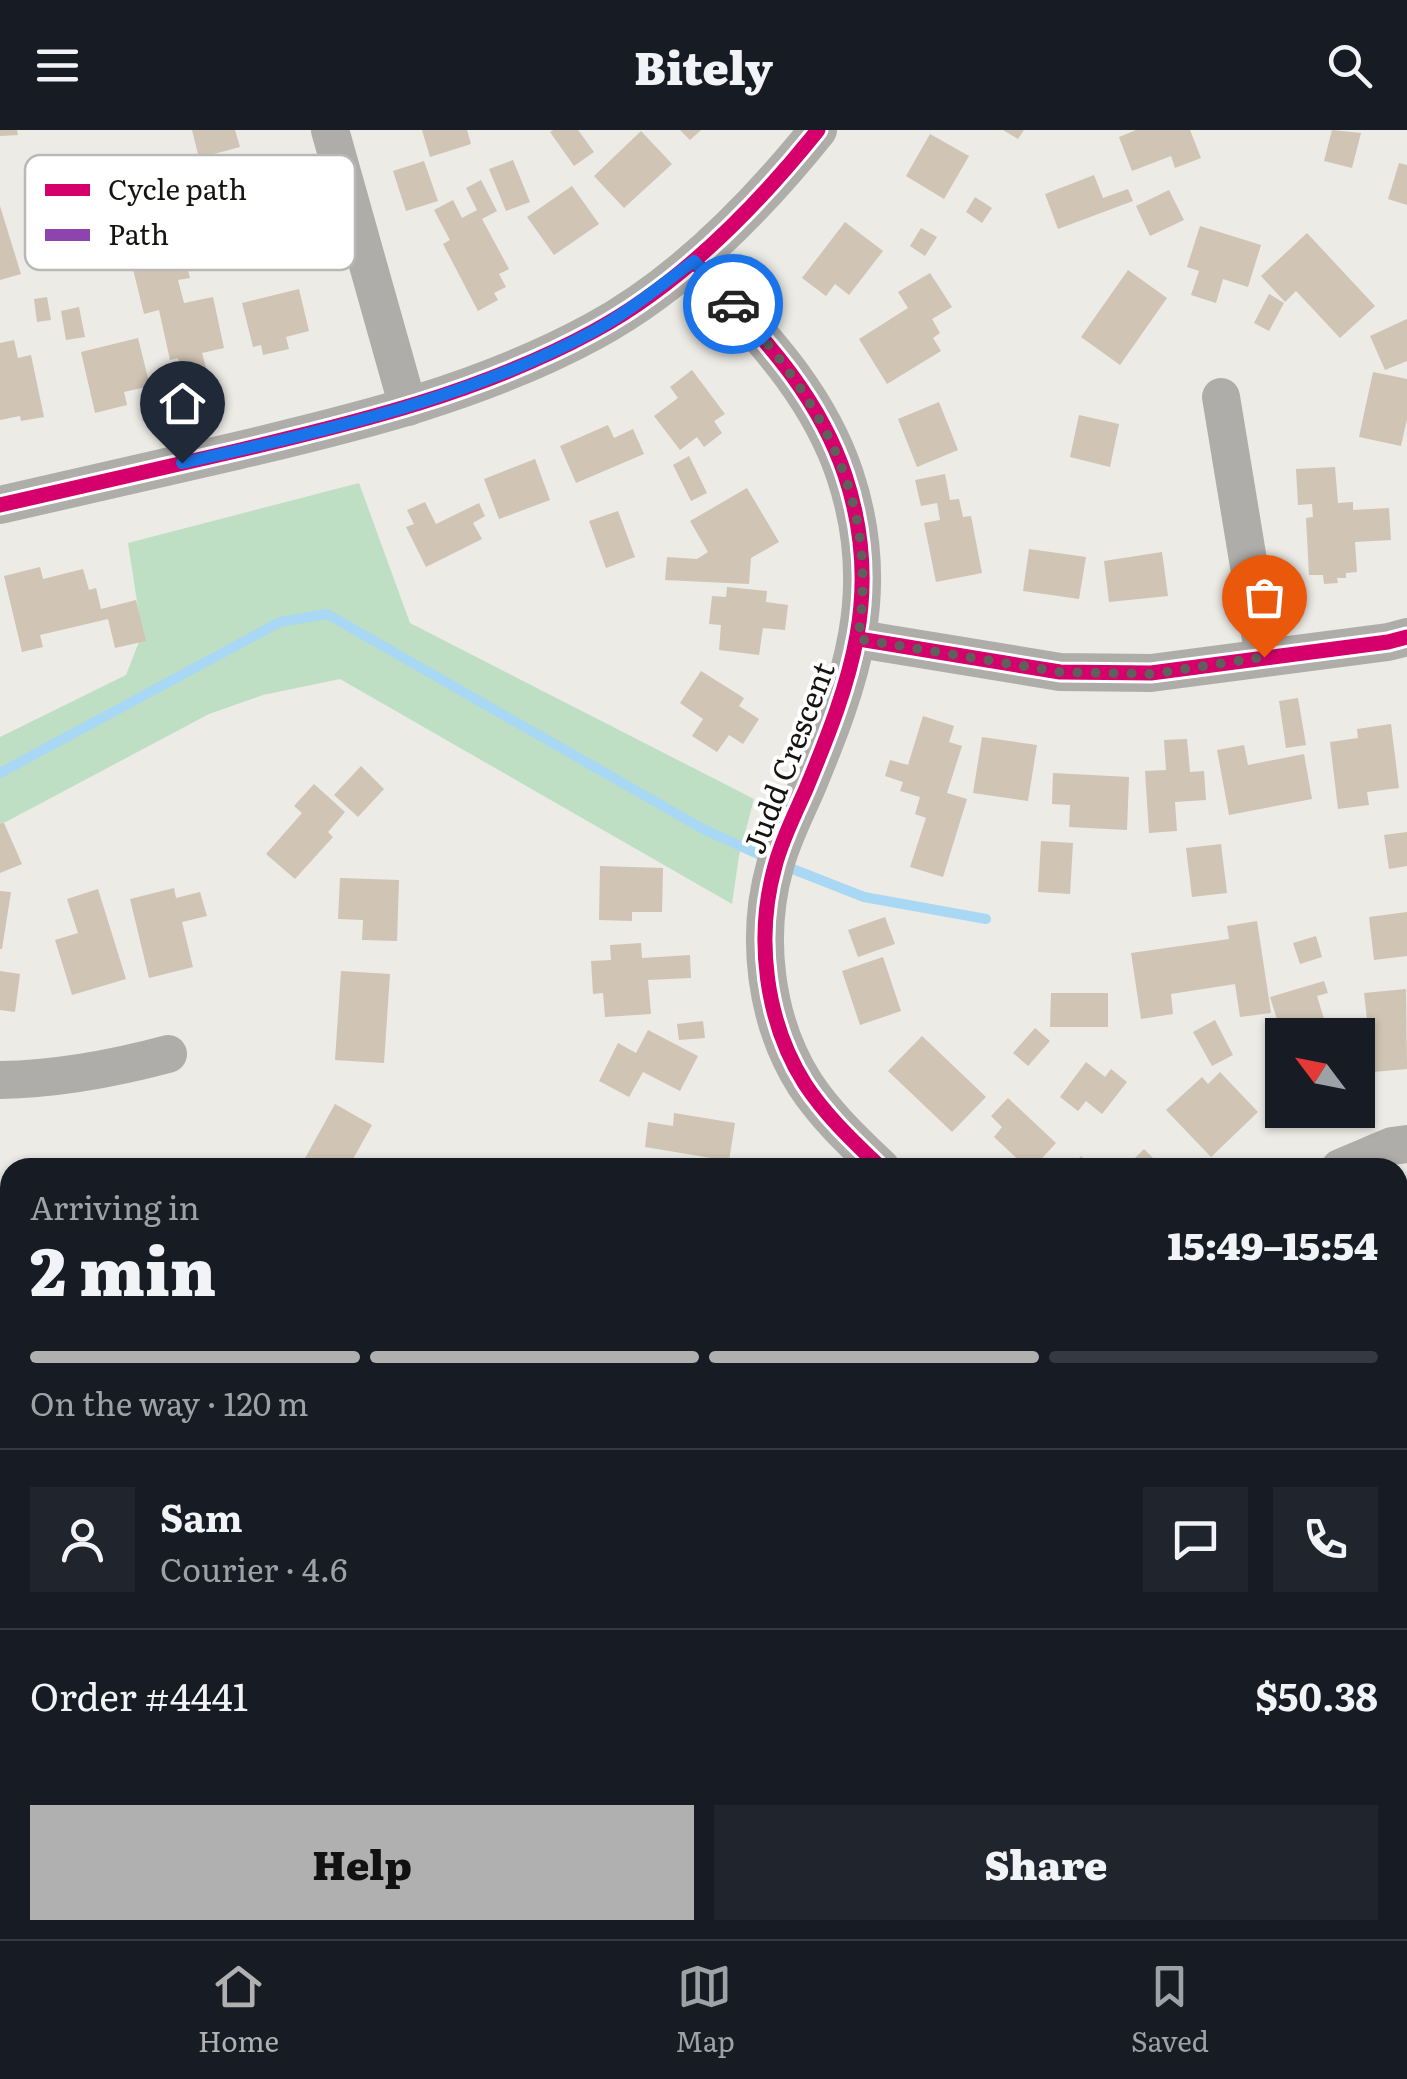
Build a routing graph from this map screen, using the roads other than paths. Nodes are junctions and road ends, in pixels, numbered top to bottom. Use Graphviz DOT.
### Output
graph roads {
  1 [pos="330,130"];
  2 [pos="818,130"];
  3 [pos="337,155"];
  4 [pos="355,219"];
  5 [pos="694,261"];
  6 [pos="1222,396"];
  7 [pos="408,407"];
  8 [pos="0,505"];
  9 [pos="1407,637"];
  10 [pos="858,639"];
  11 [pos="1264,657"];
  12 [pos="168,1054"];
  13 [pos="0,1080"];
  14 [pos="1407,1144"];
  15 [pos="872,1158"];
  16 [pos="1364,1158"];
  1 -- 3 [label="street"];
  2 -- 5 [label="street"];
  4 -- 7 [label="street"];
  5 -- 7 [label="street"];
  5 -- 10 [label="street, Judd Crescent"];
  6 -- 11 [label="street"];
  7 -- 8 [label="street"];
  9 -- 11 [label="street"];
  10 -- 11 [label="street"];
  10 -- 15 [label="street, Judd Crescent"];
  12 -- 13 [label="street"];
  14 -- 16 [label="street"];
}
